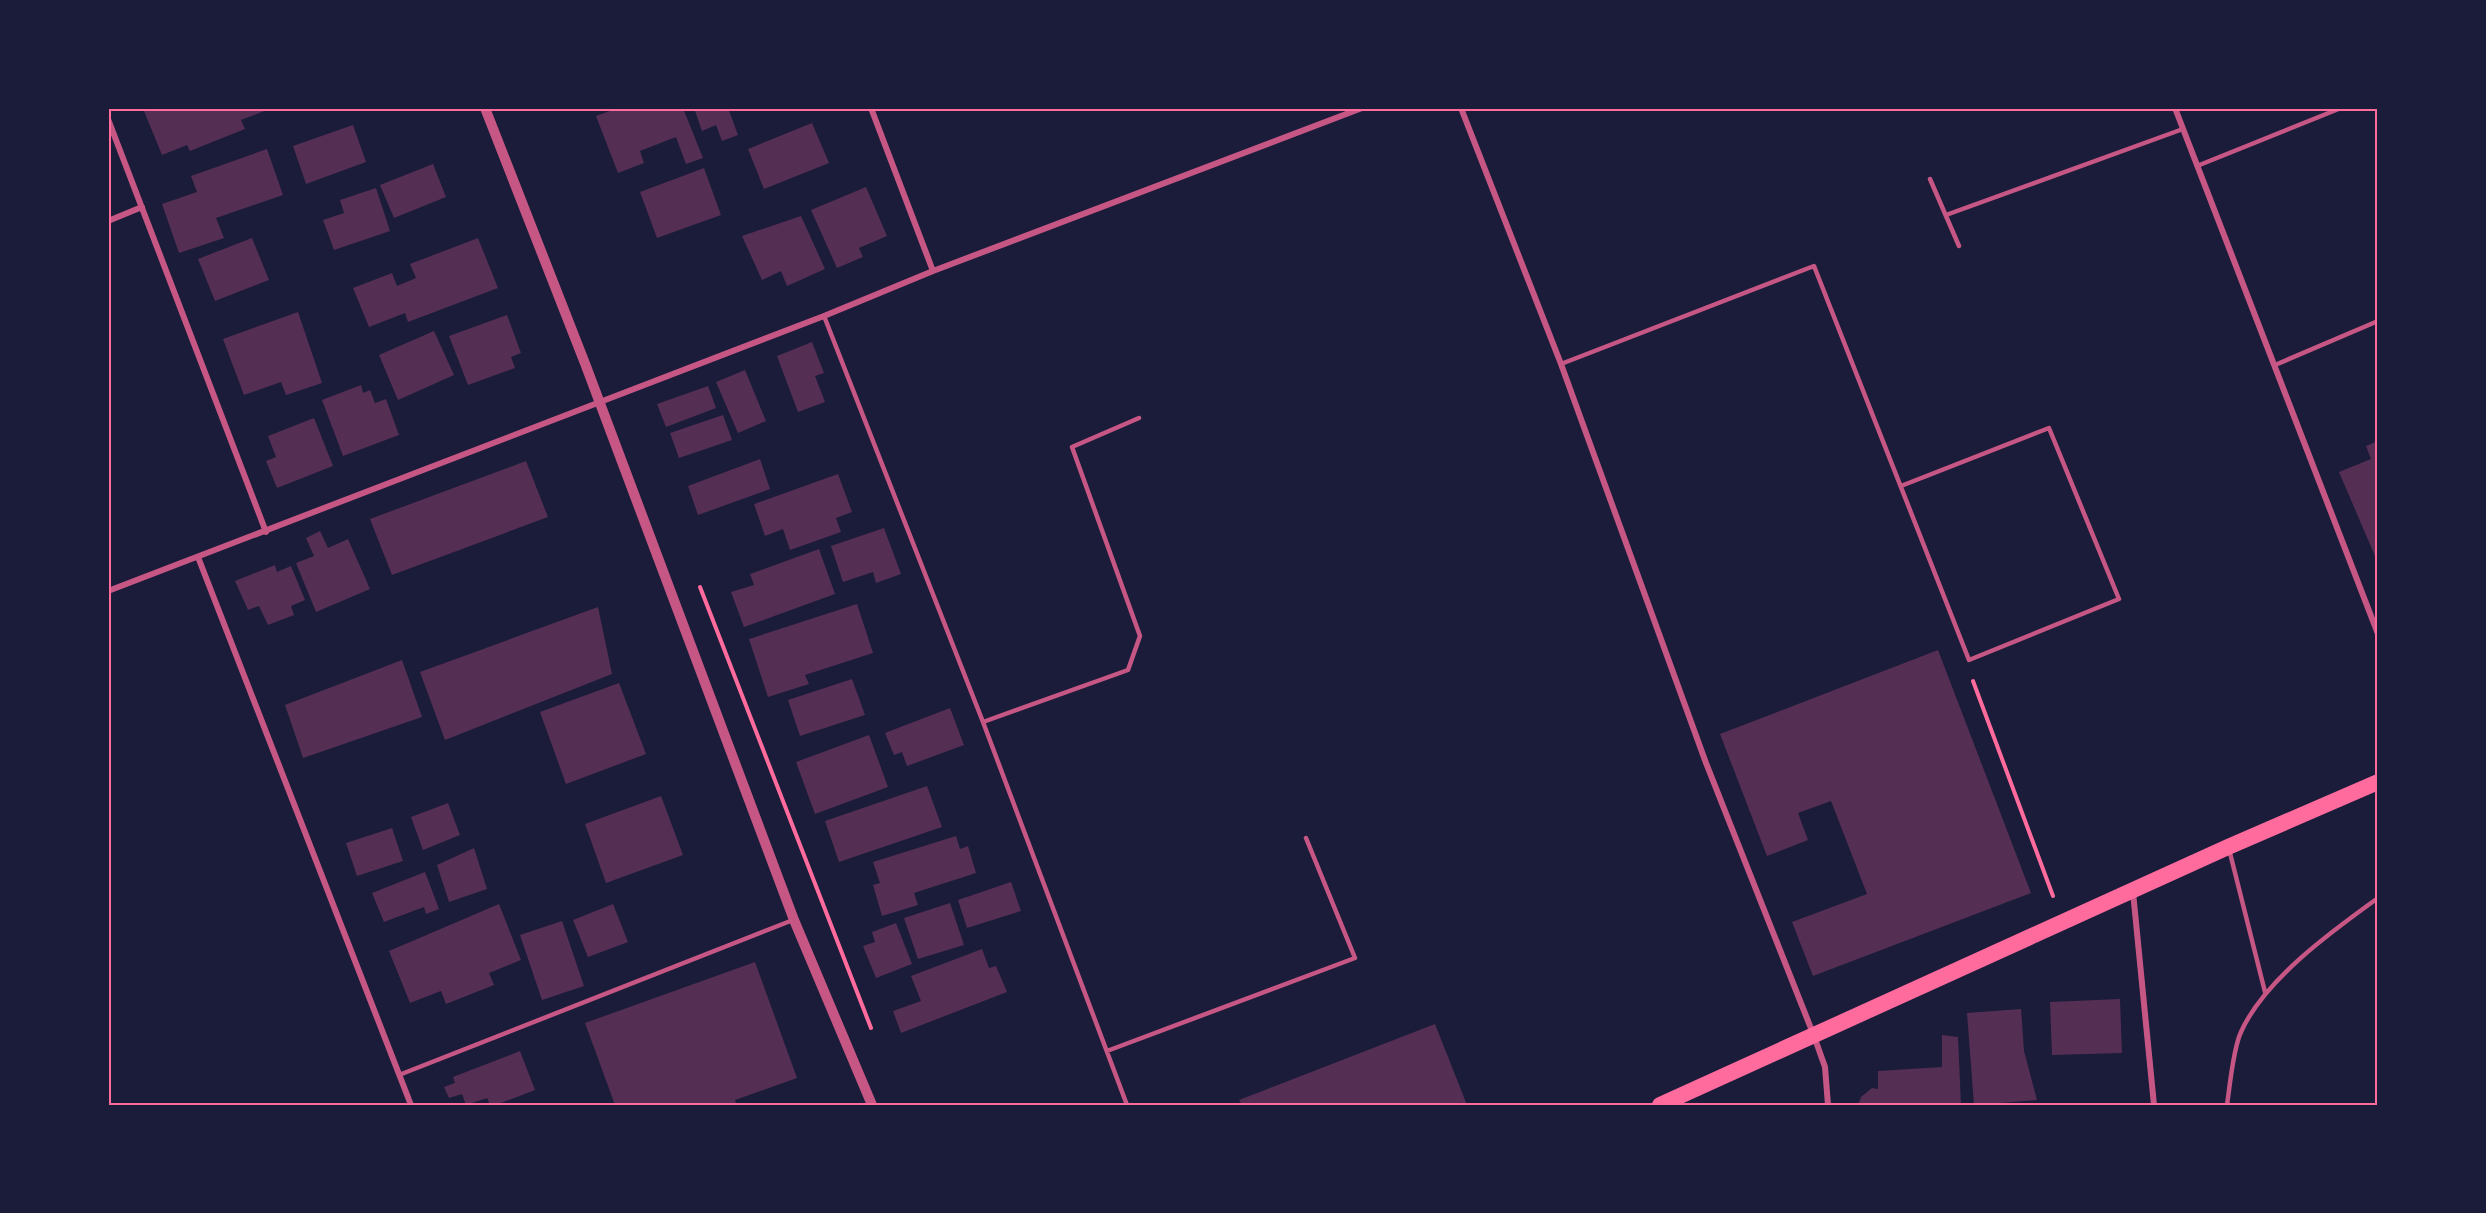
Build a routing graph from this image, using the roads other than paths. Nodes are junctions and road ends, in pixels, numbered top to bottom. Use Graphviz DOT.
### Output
graph roads {
  1 [pos="485,108"];
  2 [pos="871,108"];
  3 [pos="1362,108"];
  4 [pos="1461,108"];
  5 [pos="2175,108"];
  6 [pos="2341,108"];
  7 [pos="108,119"];
  8 [pos="2183,129"];
  9 [pos="2197,166"];
  10 [pos="1930,179"];
  11 [pos="142,207"];
  12 [pos="1946,214"];
  13 [pos="108,220"];
  14 [pos="1959,246"];
  15 [pos="933,271"];
  16 [pos="824,316"];
  17 [pos="2378,321"];
  18 [pos="1561,364"];
  19 [pos="2275,365"];
  20 [pos="599,402"];
  21 [pos="1139,418"];
  22 [pos="1900,486"];
  23 [pos="266,532"];
  24 [pos="198,557"];
  25 [pos="108,591"];
  26 [pos="2378,634"];
  27 [pos="983,722"];
  28 [pos="2378,782"];
  29 [pos="1306,838"];
  30 [pos="2228,847"];
  31 [pos="2133,891"];
  32 [pos="2378,898"];
  33 [pos="794,920"];
  34 [pos="2265,992"];
  35 [pos="1814,1036"];
  36 [pos="1107,1052"];
  37 [pos="399,1075"];
  38 [pos="411,1105"];
  39 [pos="872,1105"];
  40 [pos="1127,1105"];
  41 [pos="1660,1105"];
  42 [pos="1828,1105"];
  43 [pos="2154,1105"];
  44 [pos="2227,1105"];
  1 -- 20 [label="street"];
  2 -- 15 [label="street"];
  3 -- 15 [label="street"];
  4 -- 18 [label="street"];
  5 -- 8 [label="street"];
  6 -- 9 [label="lane"];
  7 -- 11 [label="street"];
  8 -- 9 [label="street"];
  8 -- 12 [label="lane"];
  9 -- 19 [label="street"];
  10 -- 12 [label="lane"];
  11 -- 13 [label="street"];
  11 -- 23 [label="street"];
  12 -- 14 [label="lane"];
  15 -- 16 [label="street"];
  16 -- 20 [label="street"];
  16 -- 27 [label="lane"];
  17 -- 19 [label="lane"];
  18 -- 22 [label="lane"];
  18 -- 35 [label="street"];
  19 -- 26 [label="street"];
  20 -- 23 [label="street"];
  20 -- 33 [label="street"];
  21 -- 27 [label="lane"];
  22 -- 22 [label="lane"];
  23 -- 24 [label="street"];
  24 -- 25 [label="street"];
  24 -- 37 [label="street"];
  27 -- 36 [label="lane"];
  28 -- 30 [label="highway"];
  29 -- 36 [label="lane"];
  30 -- 31 [label="highway"];
  30 -- 34 [label="lane"];
  31 -- 35 [label="highway"];
  31 -- 43 [label="street"];
  32 -- 34 [label="lane"];
  33 -- 37 [label="lane"];
  33 -- 39 [label="street"];
  34 -- 44 [label="lane"];
  35 -- 41 [label="highway"];
  35 -- 42 [label="street"];
  36 -- 40 [label="lane"];
  37 -- 38 [label="street"];
}
